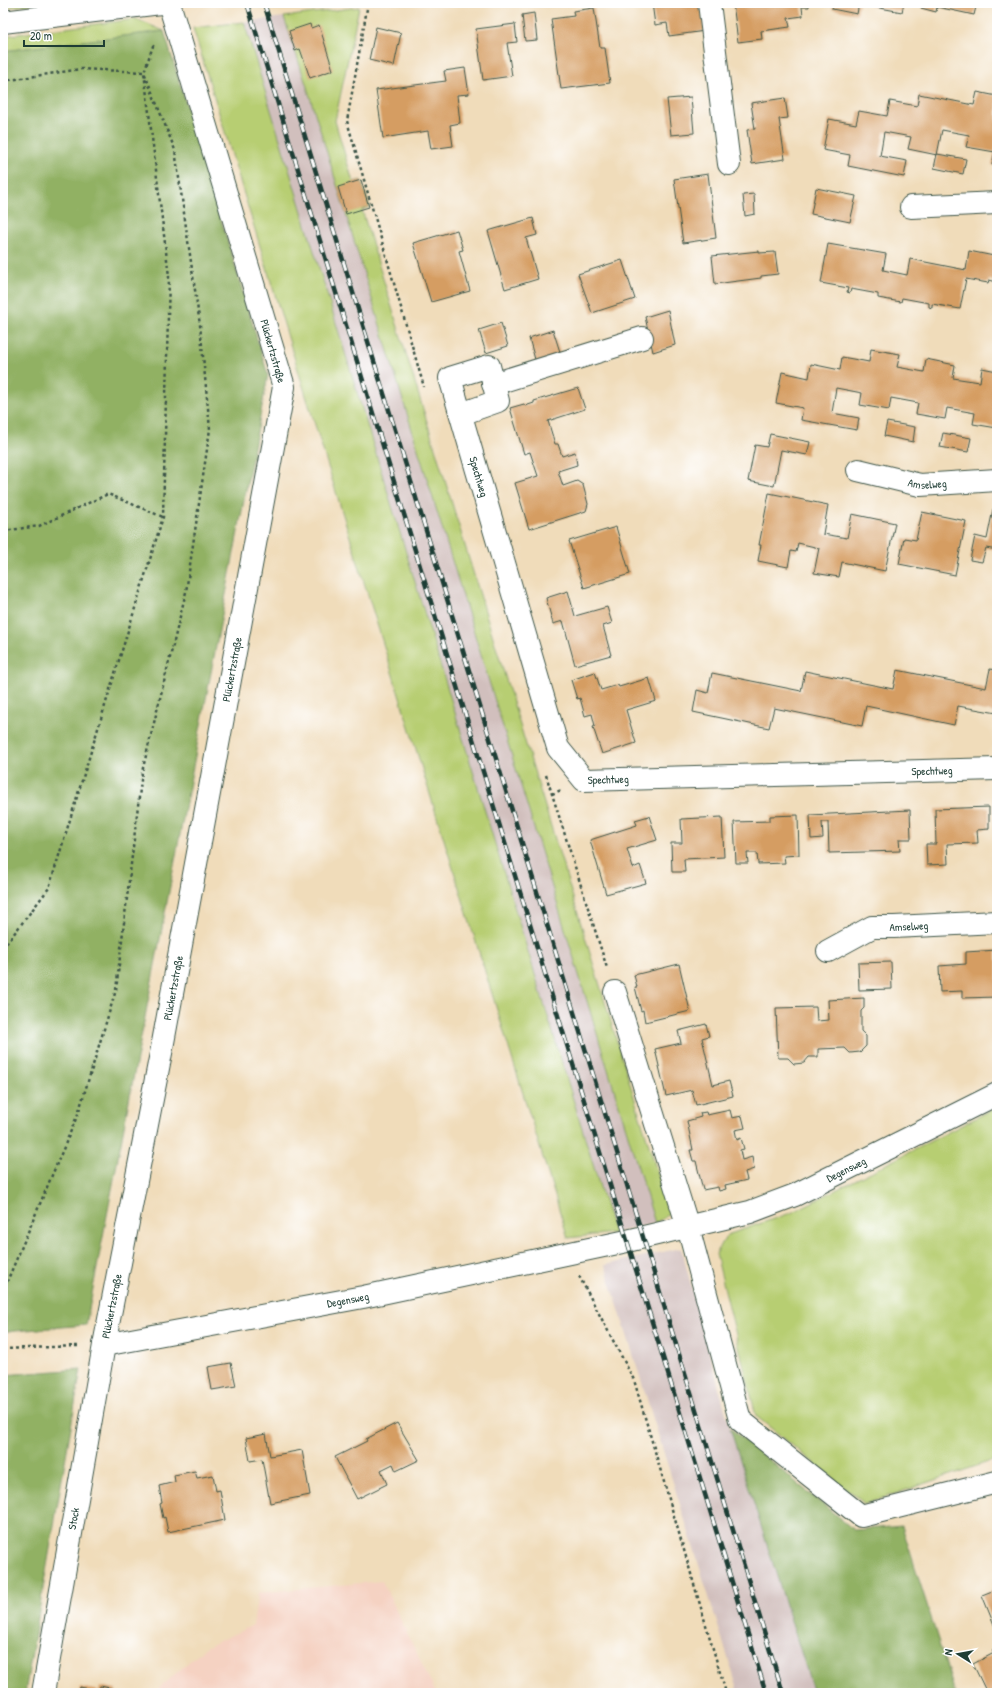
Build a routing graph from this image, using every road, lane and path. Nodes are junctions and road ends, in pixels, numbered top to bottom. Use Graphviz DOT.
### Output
graph roads {
  1 [pos="161,3"];
  2 [pos="168,3"];
  3 [pos="709,3"];
  4 [pos="3,22"];
  5 [pos="156,38"];
  6 [pos="144,72"];
  7 [pos="3,81"];
  8 [pos="729,164"];
  9 [pos="997,203"];
  10 [pos="911,207"];
  11 [pos="642,338"];
  12 [pos="494,384"];
  13 [pos="461,414"];
  14 [pos="858,470"];
  15 [pos="997,480"];
  16 [pos="163,517"];
  17 [pos="3,531"];
  18 [pos="997,769"];
  19 [pos="997,922"];
  20 [pos="3,948"];
  21 [pos="828,951"];
  22 [pos="615,992"];
  23 [pos="997,1094"];
  24 [pos="688,1227"];
  25 [pos="568,1254"];
  26 [pos="3,1291"];
  27 [pos="104,1345"];
  28 [pos="3,1349"];
  29 [pos="997,1482"];
  30 [pos="43,1693"];
  31 [pos="726,1693"];
  1 -- 4 [label="street"];
  2 -- 27 [label="street, Plückertzstraße"];
  3 -- 8 [label="street"];
  5 -- 6 [label="path"];
  6 -- 7 [label="path"];
  6 -- 16 [label="path"];
  6 -- 26 [label="path"];
  9 -- 10 [label="street"];
  11 -- 12 [label="street"];
  12 -- 13 [label="street, Spechtweg"];
  12 -- 13 [label="street, Spechtweg"];
  13 -- 18 [label="street, Spechtweg"];
  14 -- 15 [label="street, Amselweg"];
  16 -- 17 [label="path"];
  16 -- 20 [label="path"];
  19 -- 21 [label="street, Amselweg"];
  22 -- 24 [label="street"];
  23 -- 24 [label="street, Degensweg"];
  24 -- 25 [label="street, Degensweg"];
  24 -- 29 [label="street"];
  25 -- 27 [label="street, Degensweg"];
  25 -- 31 [label="path"];
  27 -- 28 [label="path"];
  27 -- 30 [label="street, Stock"];
}
